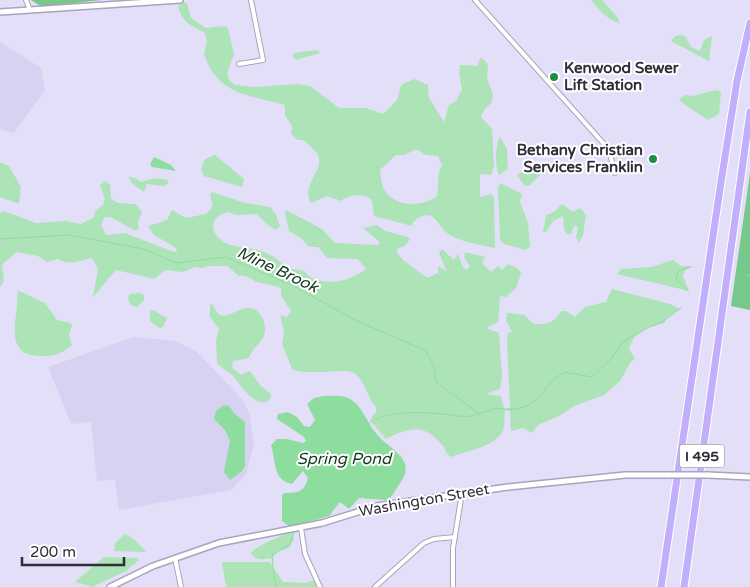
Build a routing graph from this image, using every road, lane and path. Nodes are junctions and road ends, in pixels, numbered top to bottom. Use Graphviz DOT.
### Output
graph roads {
  1 [pos="26,0"];
  2 [pos="180,0"];
  3 [pos="251,0"];
  4 [pos="475,0"];
  5 [pos="30,10"];
  6 [pos="0,12"];
  7 [pos="750,24"];
  8 [pos="239,64"];
  9 [pos="750,112"];
  10 [pos="615,173"];
  11 [pos="750,477"];
  12 [pos="462,493"];
  13 [pos="301,528"];
  14 [pos="455,538"];
  15 [pos="176,558"];
  16 [pos="110,587"];
  17 [pos="181,587"];
  18 [pos="320,587"];
  19 [pos="375,587"];
  20 [pos="453,587"];
  21 [pos="661,587"];
  22 [pos="684,587"];
  1 -- 5 [label="street"];
  2 -- 5 [label="main road"];
  3 -- 8 [label="street"];
  4 -- 10 [label="street"];
  5 -- 6 [label="main road"];
  7 -- 21 [label="highway, I 495"];
  9 -- 22 [label="highway, I 495"];
  11 -- 12 [label="main road, Washington Street, bridge"];
  12 -- 13 [label="main road, Washington Street"];
  12 -- 14 [label="street"];
  13 -- 15 [label="main road, Washington Street"];
  13 -- 18 [label="street"];
  14 -- 19 [label="street"];
  14 -- 20 [label="street"];
  15 -- 16 [label="main road, Washington Street"];
  15 -- 17 [label="street"];
}
